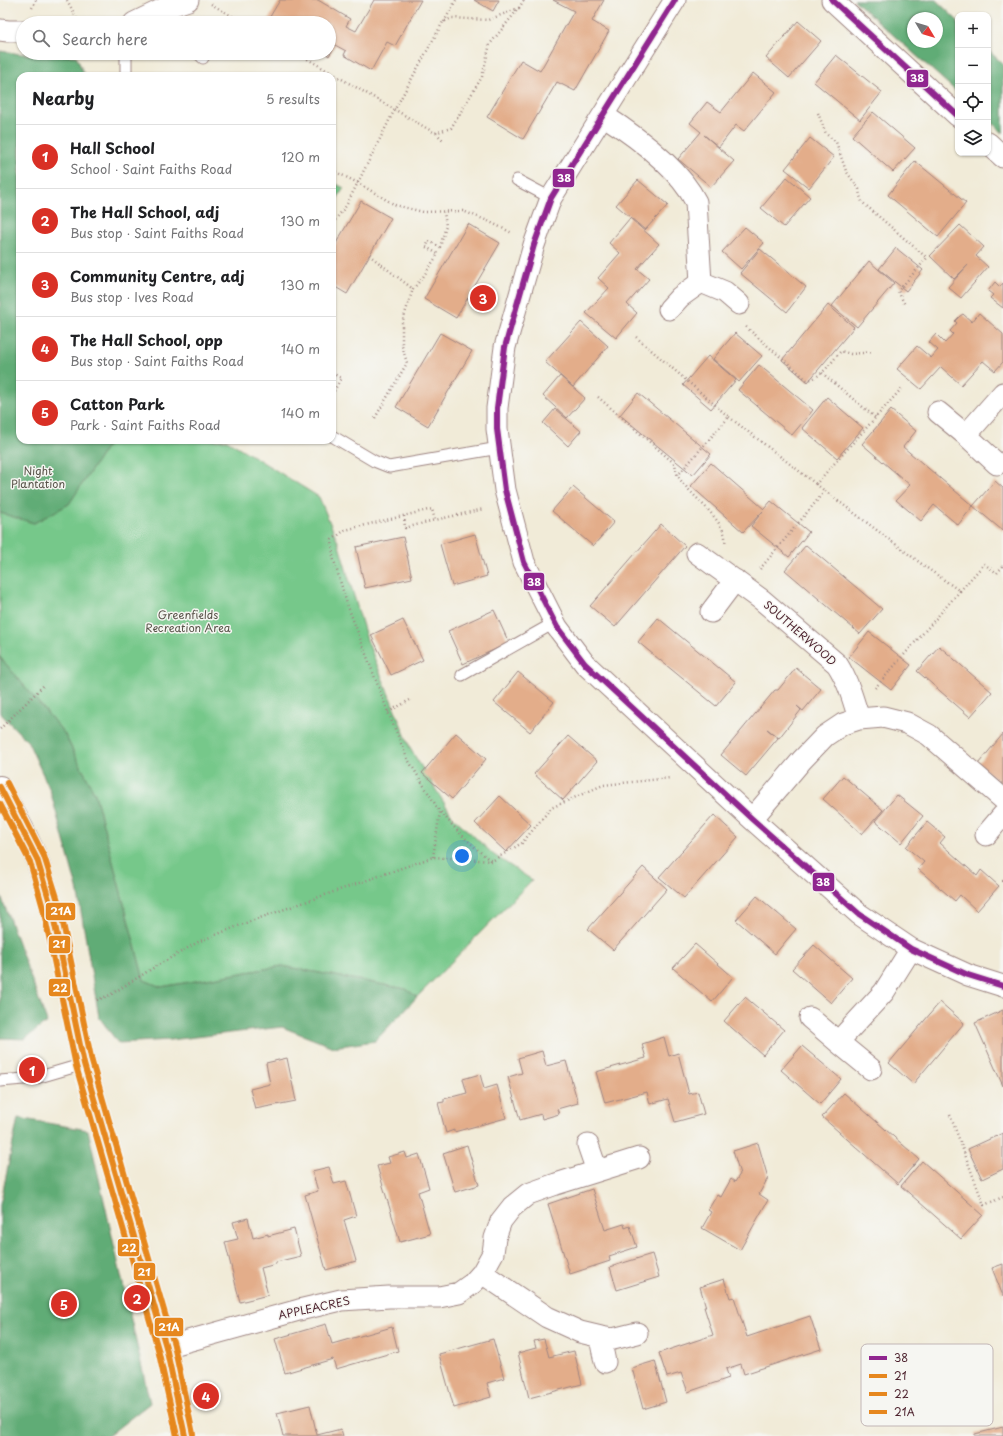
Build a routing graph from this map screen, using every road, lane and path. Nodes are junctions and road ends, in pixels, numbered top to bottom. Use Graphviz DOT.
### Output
graph roads {
  1 [pos="67,0"];
  2 [pos="188,0"];
  3 [pos="456,0"];
  4 [pos="524,0"];
  5 [pos="675,0"];
  6 [pos="832,0"];
  7 [pos="210,4"];
  8 [pos="519,8"];
  9 [pos="75,16"];
  10 [pos="169,16"];
  11 [pos="231,16"];
  12 [pos="443,22"];
  13 [pos="0,30"];
  14 [pos="16,31"];
  15 [pos="126,60"];
  16 [pos="308,60"];
  17 [pos="126,72"];
  18 [pos="330,72"];
  19 [pos="336,76"];
  20 [pos="395,109"];
  21 [pos="818,113"];
  22 [pos="955,113"];
  23 [pos="603,114"];
  24 [pos="436,133"];
  25 [pos="443,140"];
  26 [pos="991,146"];
  27 [pos="1003,157"];
  28 [pos="336,172"];
  29 [pos="517,180"];
  30 [pos="358,183"];
  31 [pos="551,198"];
  32 [pos="444,212"];
  33 [pos="336,219"];
  34 [pos="534,245"];
  35 [pos="369,256"];
  36 [pos="701,282"];
  37 [pos="413,289"];
  38 [pos="739,304"];
  39 [pos="905,305"];
  40 [pos="669,309"];
  41 [pos="636,337"];
  42 [pos="771,348"];
  43 [pos="873,352"];
  44 [pos="822,373"];
  45 [pos="336,375"];
  46 [pos="336,386"];
  47 [pos="902,388"];
  48 [pos="1003,393"];
  49 [pos="598,396"];
  50 [pos="938,412"];
  51 [pos="729,417"];
  52 [pos="375,418"];
  53 [pos="876,418"];
  54 [pos="966,435"];
  55 [pos="336,438"];
  56 [pos="499,448"];
  57 [pos="998,464"];
  58 [pos="678,476"];
  59 [pos="816,484"];
  60 [pos="825,491"];
  61 [pos="508,503"];
  62 [pos="404,516"];
  63 [pos="435,520"];
  64 [pos="724,549"];
  65 [pos="697,552"];
  66 [pos="1003,566"];
  67 [pos="740,584"];
  68 [pos="960,591"];
  69 [pos="711,612"];
  70 [pos="554,622"];
  71 [pos="462,675"];
  72 [pos="44,685"];
  73 [pos="853,696"];
  74 [pos="410,700"];
  75 [pos="388,712"];
  76 [pos="859,719"];
  77 [pos="0,729"];
  78 [pos="691,763"];
  79 [pos="0,787"];
  80 [pos="1003,799"];
  81 [pos="440,812"];
  82 [pos="1003,815"];
  83 [pos="752,820"];
  84 [pos="986,835"];
  85 [pos="434,857"];
  86 [pos="492,862"];
  87 [pos="911,949"];
  88 [pos="1003,986"];
  89 [pos="72,1009"];
  90 [pos="810,1018"];
  91 [pos="838,1042"];
  92 [pos="84,1064"];
  93 [pos="871,1069"];
  94 [pos="0,1081"];
  95 [pos="950,1115"];
  96 [pos="588,1145"];
  97 [pos="639,1158"];
  98 [pos="596,1172"];
  99 [pos="1003,1196"];
  100 [pos="482,1273"];
  101 [pos="637,1334"];
  102 [pos="601,1338"];
  103 [pos="166,1347"];
  104 [pos="605,1362"];
  105 [pos="185,1436"];
  1 -- 9 [label="path"];
  2 -- 10 [label="street"];
  3 -- 12 [label="path"];
  4 -- 8 [label="path"];
  5 -- 23 [label="street"];
  6 -- 22 [label="street"];
  7 -- 11 [label="path"];
  8 -- 12 [label="path"];
  8 -- 24 [label="path"];
  12 -- 20 [label="path"];
  13 -- 14 [label="street"];
  15 -- 17 [label="lane"];
  16 -- 18 [label="path"];
  19 -- 20 [label="path"];
  20 -- 24 [label="path"];
  20 -- 30 [label="path"];
  21 -- 39 [label="path"];
  23 -- 31 [label="street"];
  23 -- 36 [label="street"];
  24 -- 25 [label="path"];
  26 -- 27 [label="street"];
  28 -- 30 [label="path"];
  29 -- 31 [label="lane"];
  30 -- 32 [label="path"];
  30 -- 33 [label="path"];
  31 -- 34 [label="street"];
  32 -- 34 [label="path"];
  32 -- 37 [label="path"];
  34 -- 56 [label="street"];
  35 -- 37 [label="path"];
  36 -- 38 [label="street"];
  36 -- 40 [label="street"];
  37 -- 52 [label="path"];
  41 -- 51 [label="path"];
  42 -- 44 [label="path"];
  43 -- 44 [label="path"];
  44 -- 53 [label="path"];
  45 -- 46 [label="path"];
  47 -- 53 [label="path"];
  48 -- 54 [label="street"];
  49 -- 58 [label="path"];
  50 -- 54 [label="street"];
  51 -- 58 [label="path"];
  51 -- 59 [label="path"];
  53 -- 59 [label="path"];
  54 -- 57 [label="street"];
  55 -- 56 [label="lane"];
  56 -- 61 [label="street"];
  58 -- 64 [label="path"];
  59 -- 60 [label="path"];
  60 -- 67 [label="path"];
  60 -- 68 [label="path"];
  61 -- 63 [label="path"];
  61 -- 70 [label="street"];
  62 -- 63 [label="path"];
  62 -- 63 [label="path"];
  62 -- 75 [label="path"];
  65 -- 67 [label="street, SOUTHERWOOD"];
  66 -- 68 [label="path"];
  67 -- 69 [label="street"];
  67 -- 73 [label="street, SOUTHERWOOD"];
  68 -- 73 [label="path"];
  70 -- 71 [label="lane"];
  70 -- 78 [label="street"];
  72 -- 77 [label="path"];
  73 -- 76 [label="street, SOUTHERWOOD"];
  74 -- 75 [label="path"];
  75 -- 81 [label="path"];
  76 -- 80 [label="street"];
  76 -- 83 [label="street"];
  78 -- 83 [label="street"];
  78 -- 86 [label="path"];
  79 -- 89 [label="street"];
  81 -- 85 [label="path"];
  81 -- 86 [label="path"];
  82 -- 84 [label="street"];
  83 -- 87 [label="street"];
  85 -- 86 [label="path"];
  85 -- 89 [label="path"];
  87 -- 88 [label="street"];
  87 -- 91 [label="street"];
  89 -- 92 [label="street"];
  90 -- 91 [label="street"];
  91 -- 93 [label="street"];
  92 -- 94 [label="lane"];
  92 -- 103 [label="street"];
  95 -- 99 [label="path"];
  96 -- 98 [label="street"];
  97 -- 98 [label="street, APPLEACRES"];
  98 -- 100 [label="street, APPLEACRES"];
  100 -- 102 [label="street"];
  100 -- 103 [label="street, APPLEACRES"];
  101 -- 102 [label="street"];
  102 -- 104 [label="street"];
  103 -- 105 [label="street"];
}
